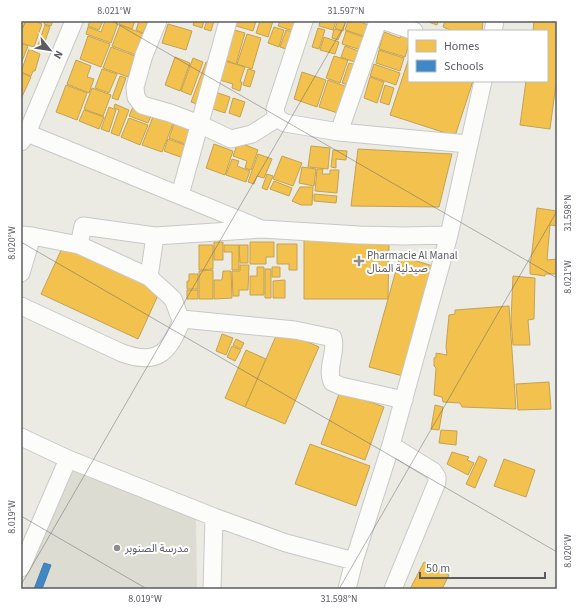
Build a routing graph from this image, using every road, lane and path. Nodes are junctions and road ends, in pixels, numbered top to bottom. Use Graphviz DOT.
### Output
graph roads {
  1 [pos="74,21"];
  2 [pos="158,21"];
  3 [pos="228,21"];
  4 [pos="304,21"];
  5 [pos="378,21"];
  6 [pos="384,21"];
  7 [pos="409,27"];
  8 [pos="483,82"];
  9 [pos="277,118"];
  10 [pos="199,124"];
  11 [pos="339,132"];
  12 [pos="24,138"];
  13 [pos="468,144"];
  14 [pos="180,195"];
  15 [pos="262,229"];
  16 [pos="26,235"];
  17 [pos="449,235"];
  18 [pos="155,236"];
  19 [pos="79,245"];
  20 [pos="21,273"];
  21 [pos="149,277"];
  22 [pos="21,306"];
  23 [pos="182,319"];
  24 [pos="404,400"];
  25 [pos="21,437"];
  26 [pos="391,445"];
  27 [pos="68,459"];
  28 [pos="214,517"];
  29 [pos="354,561"];
  30 [pos="21,568"];
  31 [pos="212,589"];
  32 [pos="347,589"];
  33 [pos="392,589"];
  1 -- 12 [label="street"];
  2 -- 10 [label="street"];
  3 -- 10 [label="street"];
  4 -- 9 [label="street"];
  5 -- 11 [label="street"];
  6 -- 7 [label="street"];
  8 -- 13 [label="street"];
  9 -- 10 [label="street"];
  9 -- 11 [label="street"];
  10 -- 14 [label="street"];
  11 -- 13 [label="street"];
  12 -- 14 [label="street"];
  13 -- 17 [label="street"];
  14 -- 15 [label="street"];
  15 -- 17 [label="street"];
  15 -- 18 [label="street"];
  16 -- 19 [label="street"];
  16 -- 20 [label="street"];
  17 -- 24 [label="street"];
  18 -- 19 [label="street"];
  18 -- 21 [label="street"];
  19 -- 21 [label="street"];
  21 -- 23 [label="street"];
  22 -- 23 [label="street"];
  23 -- 24 [label="street"];
  24 -- 26 [label="street"];
  25 -- 27 [label="street"];
  26 -- 29 [label="street"];
  26 -- 33 [label="street"];
  27 -- 28 [label="street"];
  27 -- 30 [label="street"];
  28 -- 29 [label="street"];
  28 -- 31 [label="street"];
  29 -- 32 [label="street"];
}
